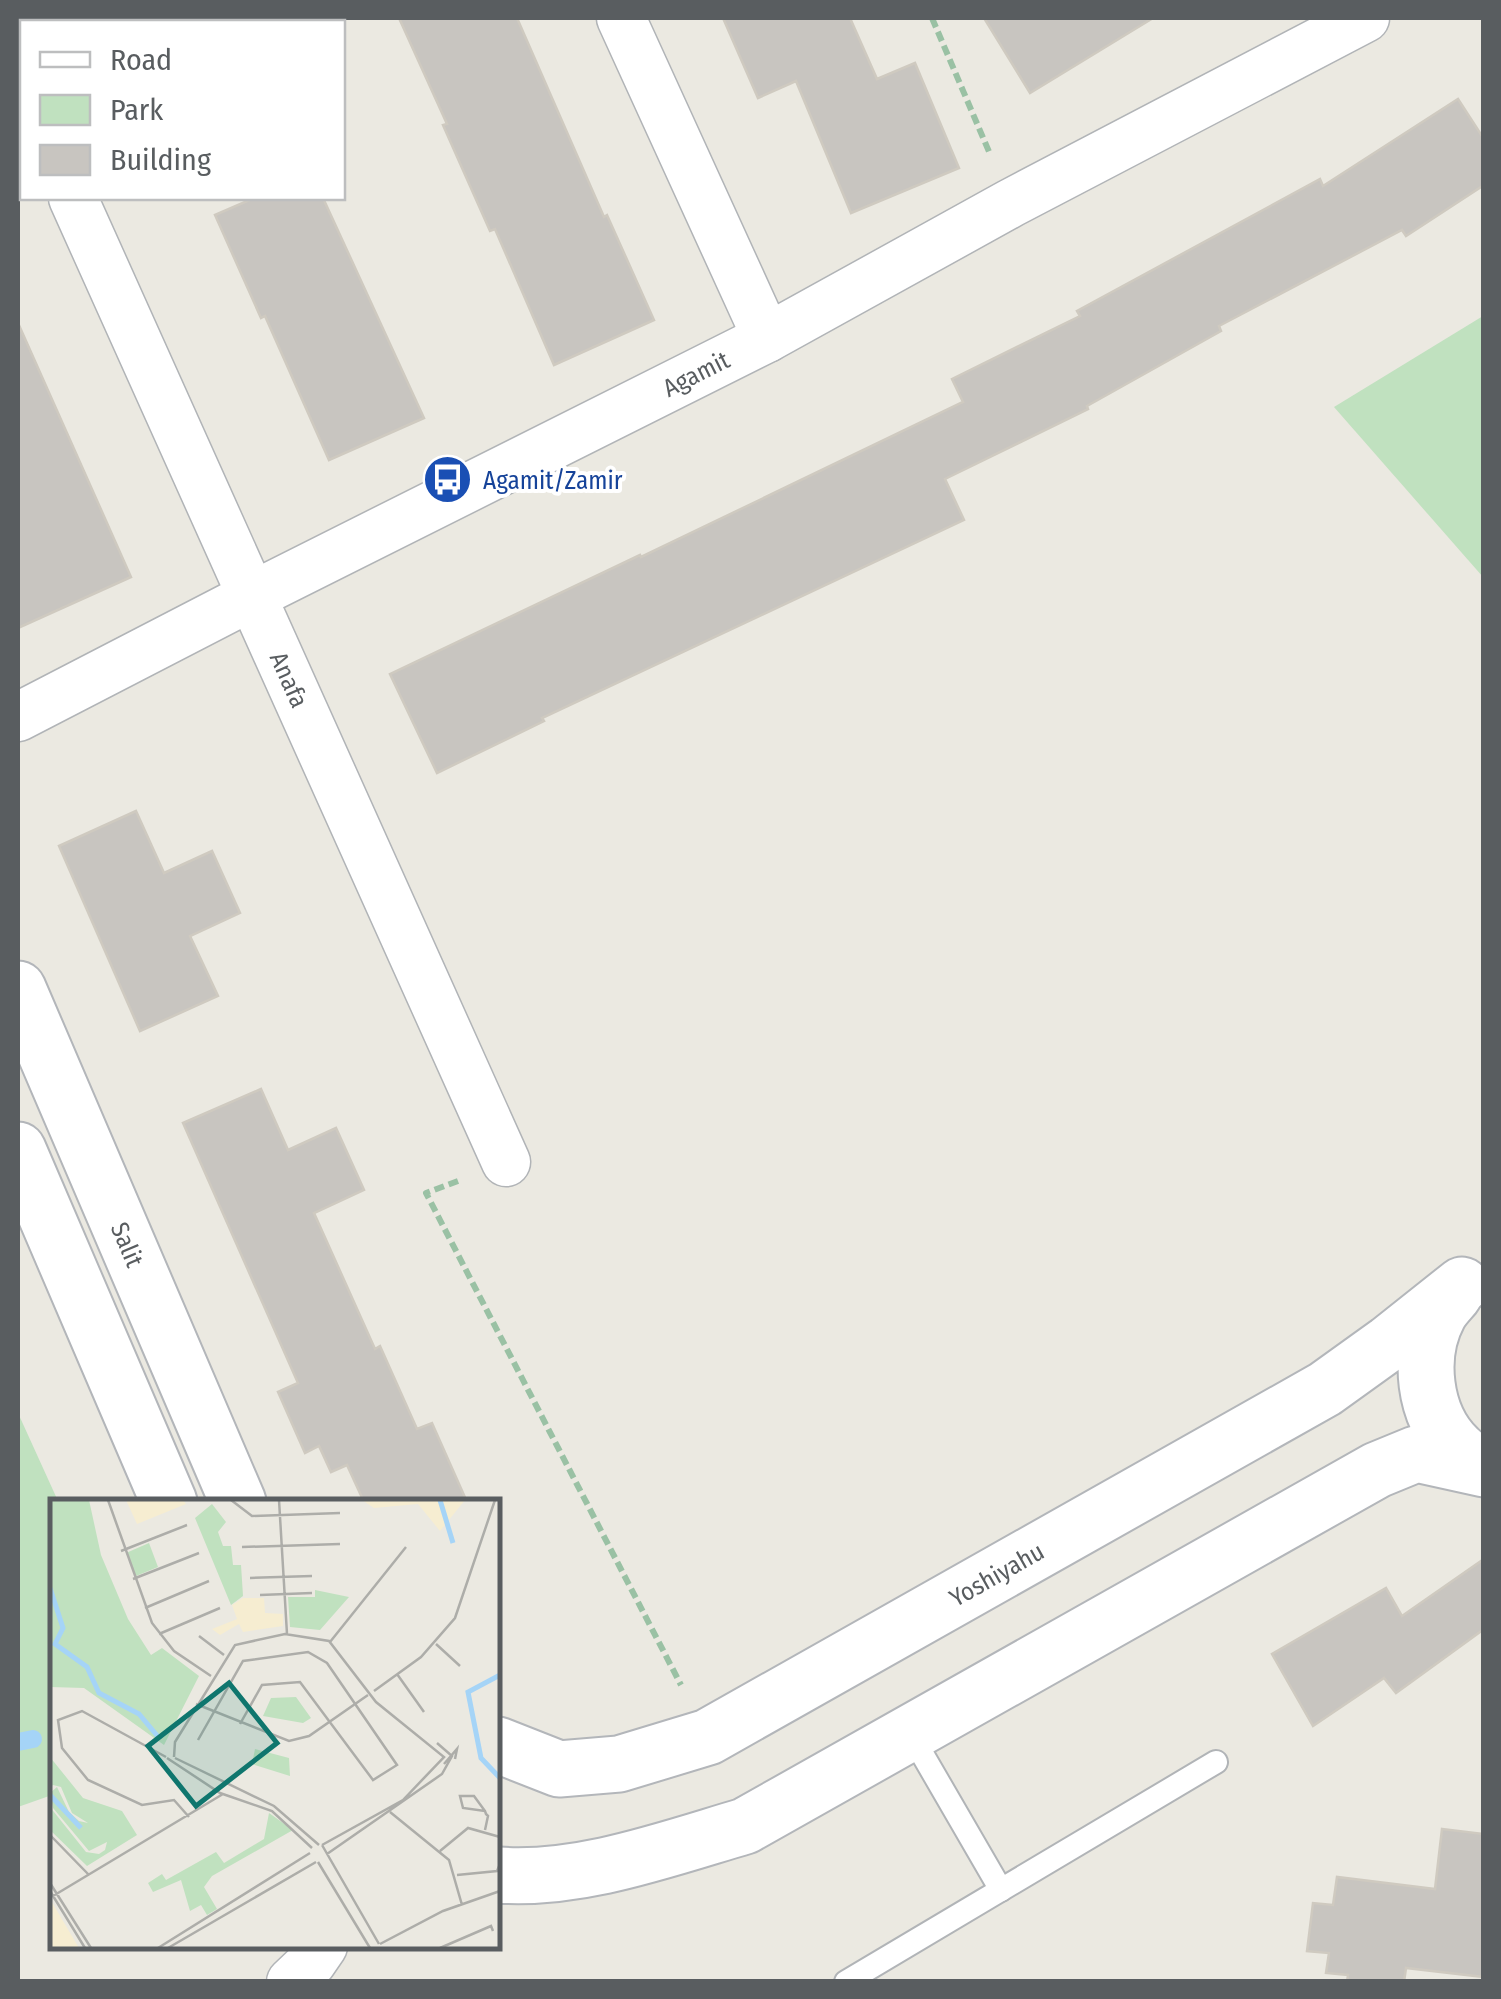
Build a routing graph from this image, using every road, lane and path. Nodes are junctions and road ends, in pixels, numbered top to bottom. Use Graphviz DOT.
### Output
graph roads {
  1 [pos="621,18"];
  2 [pos="932,18"];
  3 [pos="1365,18"];
  4 [pos="74,200"];
  5 [pos="1011,203"];
  6 [pos="767,338"];
  7 [pos="252,596"];
  8 [pos="18,717"];
  9 [pos="18,989"];
  10 [pos="18,1150"];
  11 [pos="506,1162"];
  12 [pos="1473,1278"];
  13 [pos="1484,1468"];
  14 [pos="168,1499"];
  15 [pos="237,1499"];
  16 [pos="910,1732"];
  17 [pos="708,1737"];
  18 [pos="500,1746"];
  19 [pos="1216,1762"];
  20 [pos="500,1876"];
  21 [pos="1001,1890"];
  22 [pos="322,1949"];
  23 [pos="291,1982"];
  24 [pos="846,1982"];
  1 -- 6 [label="street"];
  2 -- 5 [label="path"];
  3 -- 5 [label="street, Agamit"];
  4 -- 7 [label="street, Anafa"];
  5 -- 6 [label="street, Agamit"];
  6 -- 7 [label="street, Agamit"];
  7 -- 8 [label="street, Agamit"];
  7 -- 11 [label="street, Anafa"];
  9 -- 15 [label="street, Salit"];
  10 -- 14 [label="street"];
  11 -- 17 [label="path"];
  12 -- 13 [label="street"];
  12 -- 17 [label="street, Yoshiyahu"];
  13 -- 16 [label="street"];
  16 -- 20 [label="street"];
  16 -- 21 [label="lane"];
  17 -- 18 [label="street, Yoshiyahu"];
  19 -- 21 [label="lane"];
  21 -- 24 [label="lane"];
  22 -- 23 [label="street"];
}
